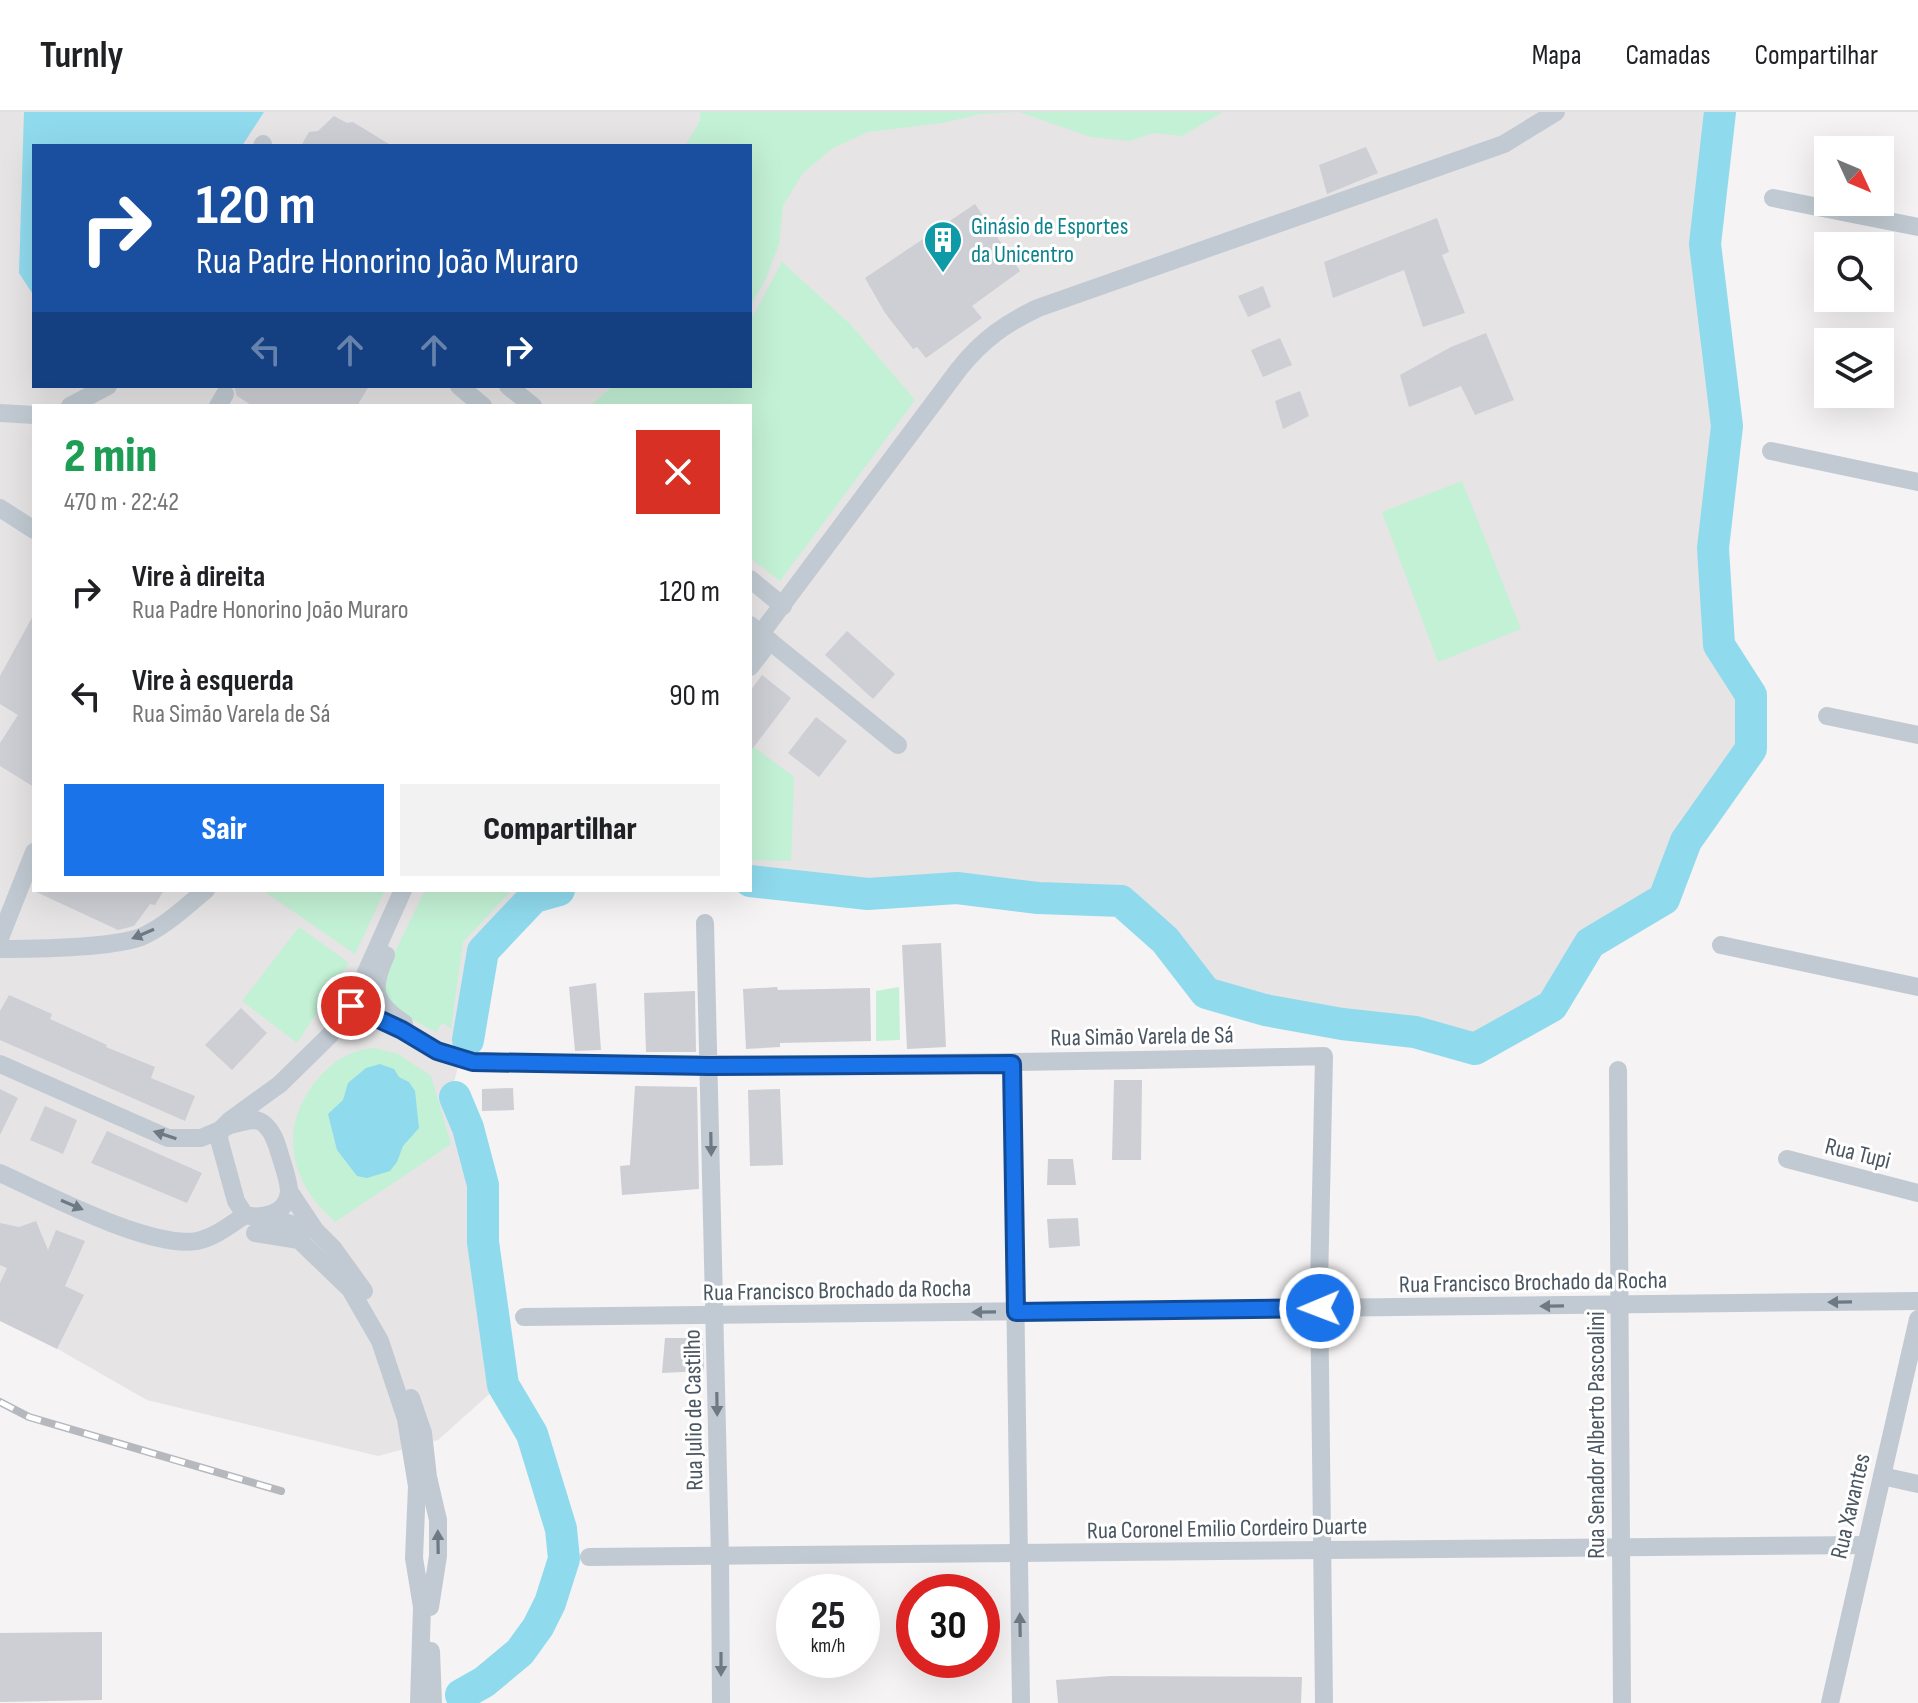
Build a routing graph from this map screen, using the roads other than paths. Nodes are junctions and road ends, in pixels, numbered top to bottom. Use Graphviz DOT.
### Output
graph roads {
  1 [pos="1556,112"];
  2 [pos="1773,198"];
  3 [pos="1918,227"];
  4 [pos="104,388"];
  5 [pos="461,388"];
  6 [pos="510,388"];
  7 [pos="74,404"];
  8 [pos="481,404"];
  9 [pos="530,404"];
  10 [pos="0,413"];
  11 [pos="32,415"];
  12 [pos="1771,451"];
  13 [pos="1918,482"];
  14 [pos="0,508"];
  15 [pos="32,529"];
  16 [pos="752,581"];
  17 [pos="783,606"];
  18 [pos="758,637"];
  19 [pos="752,660"];
  20 [pos="1827,716"];
  21 [pos="1918,735"];
  22 [pos="898,745"];
  23 [pos="32,857"];
  24 [pos="203,892"];
  25 [pos="402,892"];
  26 [pos="415,892"];
  27 [pos="705,923"];
  28 [pos="0,938"];
  29 [pos="1721,945"];
  30 [pos="0,949"];
  31 [pos="1918,987"];
  32 [pos="351,1006"];
  33 [pos="453,1048"];
  34 [pos="0,1064"];
  35 [pos="1012,1064"];
  36 [pos="709,1066"];
  37 [pos="1618,1070"];
  38 [pos="280,1084"];
  39 [pos="260,1121"];
  40 [pos="220,1130"];
  41 [pos="1787,1159"];
  42 [pos="0,1173"];
  43 [pos="289,1191"];
  44 [pos="1918,1193"];
  45 [pos="245,1215"];
  46 [pos="260,1225"];
  47 [pos="315,1230"];
  48 [pos="1918,1301"];
  49 [pos="1619,1305"];
  50 [pos="1320,1308"];
  51 [pos="1016,1312"];
  52 [pos="715,1315"];
  53 [pos="524,1317"];
  54 [pos="1918,1319"];
  55 [pos="1882,1476"];
  56 [pos="1918,1484"];
  57 [pos="1866,1545"];
  58 [pos="1621,1548"];
  59 [pos="1322,1551"];
  60 [pos="1019,1554"];
  61 [pos="589,1557"];
  62 [pos="720,1557"];
  63 [pos="419,1703"];
  64 [pos="433,1703"];
  65 [pos="721,1703"];
  66 [pos="1021,1703"];
  67 [pos="1324,1703"];
  68 [pos="1622,1703"];
  69 [pos="1830,1703"];
  1 -- 17 [label="street"];
  2 -- 3 [label="street"];
  4 -- 7 [label="street"];
  5 -- 8 [label="street"];
  6 -- 9 [label="street"];
  10 -- 11 [label="street"];
  12 -- 13 [label="street"];
  14 -- 15 [label="street"];
  16 -- 17 [label="street"];
  17 -- 18 [label="street"];
  18 -- 19 [label="street"];
  18 -- 22 [label="street"];
  20 -- 21 [label="street"];
  23 -- 28 [label="street"];
  24 -- 30 [label="street, one-way"];
  25 -- 32 [label="street"];
  26 -- 33 [label="street"];
  27 -- 36 [label="street, Rua Julio de Castilho"];
  29 -- 31 [label="street"];
  32 -- 36 [label="street, Rua Simão Varela de Sá"];
  32 -- 38 [label="street"];
  40 -- 34 [label="street, one-way"];
  35 -- 36 [label="street, Rua Simão Varela de Sá"];
  35 -- 50 [label="street, Rua Simão Varela de Sá"];
  35 -- 51 [label="street"];
  36 -- 52 [label="street, Rua Julio de Castilho, one-way"];
  37 -- 49 [label="street, Rua Senador Alberto Pascoalini"];
  38 -- 39 [label="street"];
  38 -- 40 [label="street"];
  39 -- 40 [label="street"];
  39 -- 43 [label="street"];
  40 -- 45 [label="street"];
  41 -- 44 [label="street, Rua Tupi"];
  42 -- 45 [label="street, one-way"];
  43 -- 46 [label="street"];
  43 -- 47 [label="street"];
  45 -- 46 [label="street"];
  46 -- 47 [label="street"];
  46 -- 63 [label="street"];
  47 -- 64 [label="street"];
  48 -- 49 [label="street, Rua Francisco Brochado da Rocha, one-way"];
  49 -- 50 [label="street, Rua Francisco Brochado da Rocha, one-way"];
  49 -- 58 [label="street, Rua Senador Alberto Pascoalini"];
  50 -- 51 [label="street, Rua Francisco Brochado da Rocha"];
  50 -- 59 [label="street"];
  51 -- 52 [label="street, Rua Francisco Brochado da Rocha, one-way"];
  51 -- 60 [label="street"];
  52 -- 53 [label="street, Rua Francisco Brochado da Rocha"];
  52 -- 62 [label="street, Rua Julio de Castilho, one-way"];
  54 -- 55 [label="street, Rua Xavantes"];
  55 -- 56 [label="street"];
  55 -- 57 [label="street, Rua Xavantes"];
  57 -- 58 [label="street, Rua Coronel Emilio Cordeiro Duarte"];
  57 -- 69 [label="street, Rua Xavantes"];
  58 -- 59 [label="street, Rua Coronel Emilio Cordeiro Duarte"];
  58 -- 68 [label="street, Rua Senador Alberto Pascoalini"];
  59 -- 60 [label="street, Rua Coronel Emilio Cordeiro Duarte"];
  59 -- 67 [label="street"];
  60 -- 62 [label="street, Rua Coronel Emilio Cordeiro Duarte"];
  66 -- 60 [label="street, one-way"];
  61 -- 62 [label="street, Rua Coronel Emilio Cordeiro Duarte"];
  62 -- 65 [label="street, Rua Julio de Castilho, one-way"];
}
